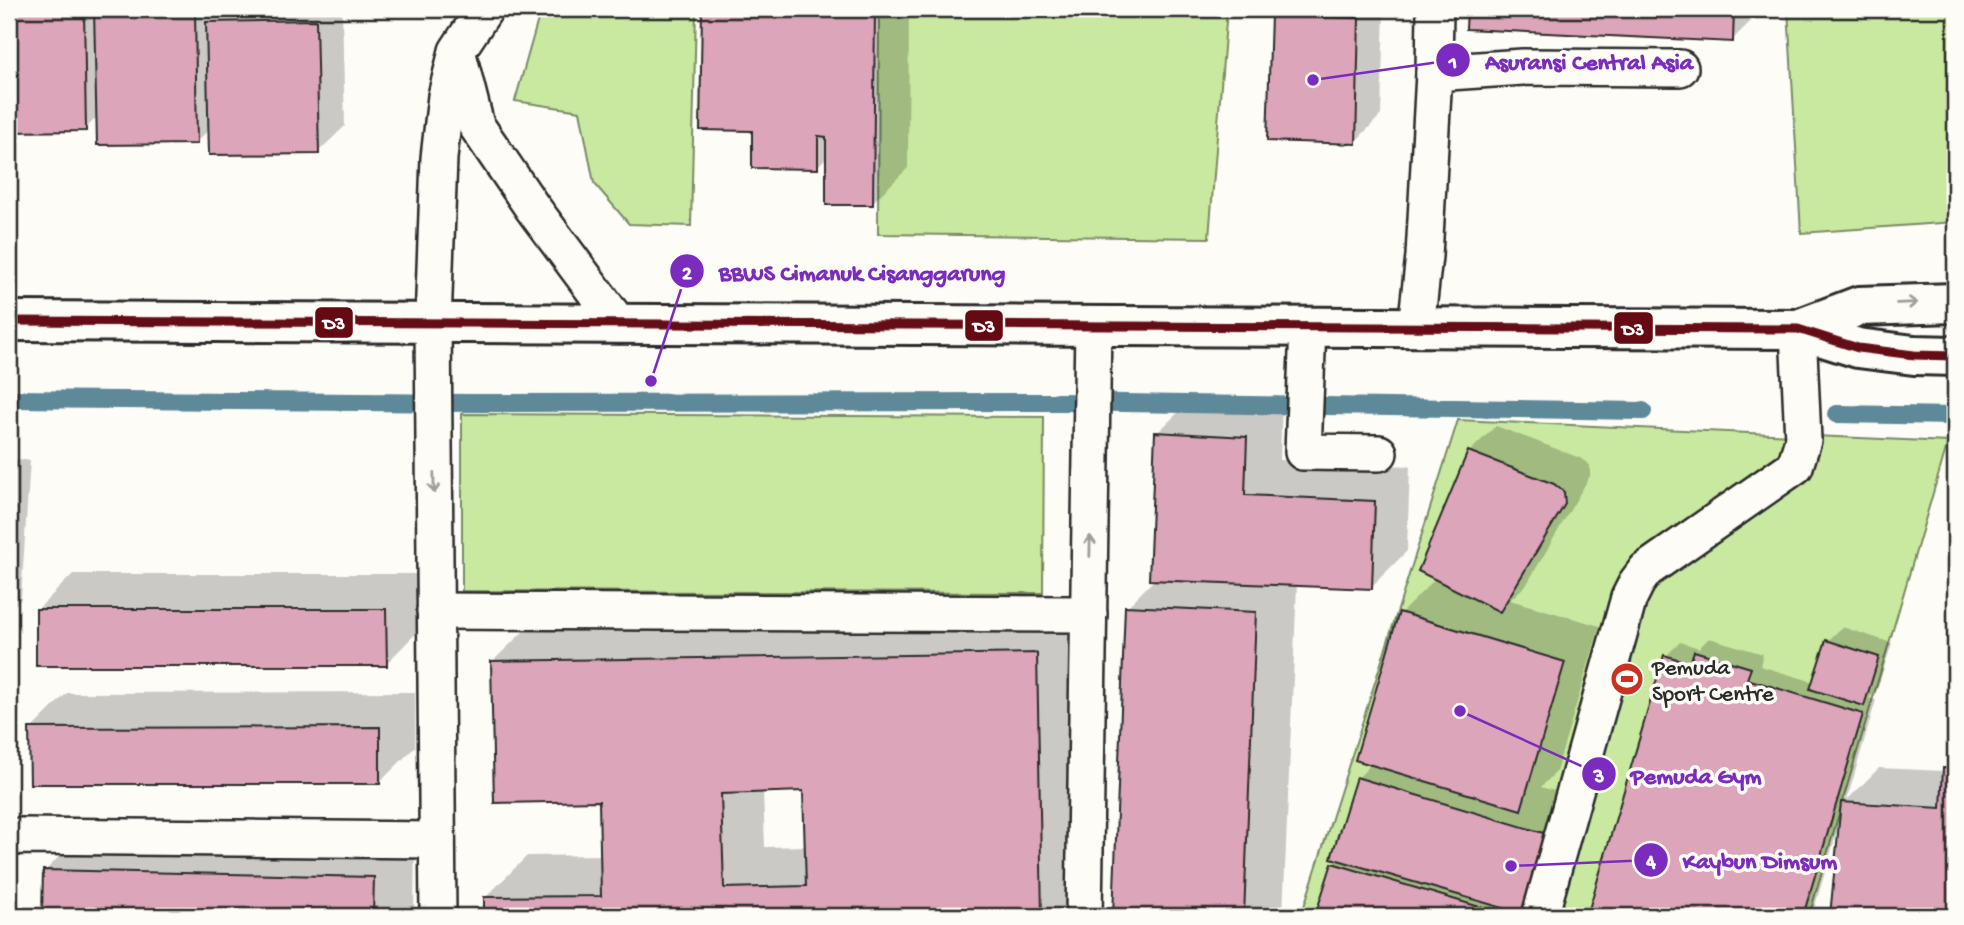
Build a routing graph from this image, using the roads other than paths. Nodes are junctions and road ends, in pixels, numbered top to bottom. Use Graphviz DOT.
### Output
graph roads {
  1 [pos="485,9"];
  2 [pos="1435,9"];
  3 [pos="457,51"];
  4 [pos="1680,68"];
  5 [pos="1434,72"];
  6 [pos="1955,303"];
  7 [pos="9,321"];
  8 [pos="433,323"];
  9 [pos="619,324"];
  10 [pos="1093,325"];
  11 [pos="1307,327"];
  12 [pos="1416,327"];
  13 [pos="1798,329"];
  14 [pos="1955,356"];
  15 [pos="1379,453"];
  16 [pos="435,611"];
  17 [pos="1089,614"];
  18 [pos="9,839"];
  19 [pos="438,839"];
  20 [pos="438,916"];
  21 [pos="1084,916"];
  22 [pos="1541,916"];
  1 -- 3 [label="lane"];
  2 -- 5 [label="lane"];
  3 -- 8 [label="lane"];
  3 -- 9 [label="lane"];
  4 -- 5 [label="lane"];
  5 -- 12 [label="lane"];
  13 -- 6 [label="street, one-way"];
  7 -- 8 [label="street"];
  8 -- 9 [label="street"];
  8 -- 16 [label="lane, one-way"];
  9 -- 10 [label="street"];
  10 -- 11 [label="street"];
  17 -- 10 [label="lane, one-way"];
  11 -- 12 [label="street"];
  11 -- 15 [label="lane"];
  12 -- 13 [label="street"];
  13 -- 14 [label="street"];
  13 -- 22 [label="lane"];
  16 -- 17 [label="lane"];
  16 -- 19 [label="lane"];
  17 -- 21 [label="lane"];
  18 -- 19 [label="lane"];
  19 -- 20 [label="lane"];
}
